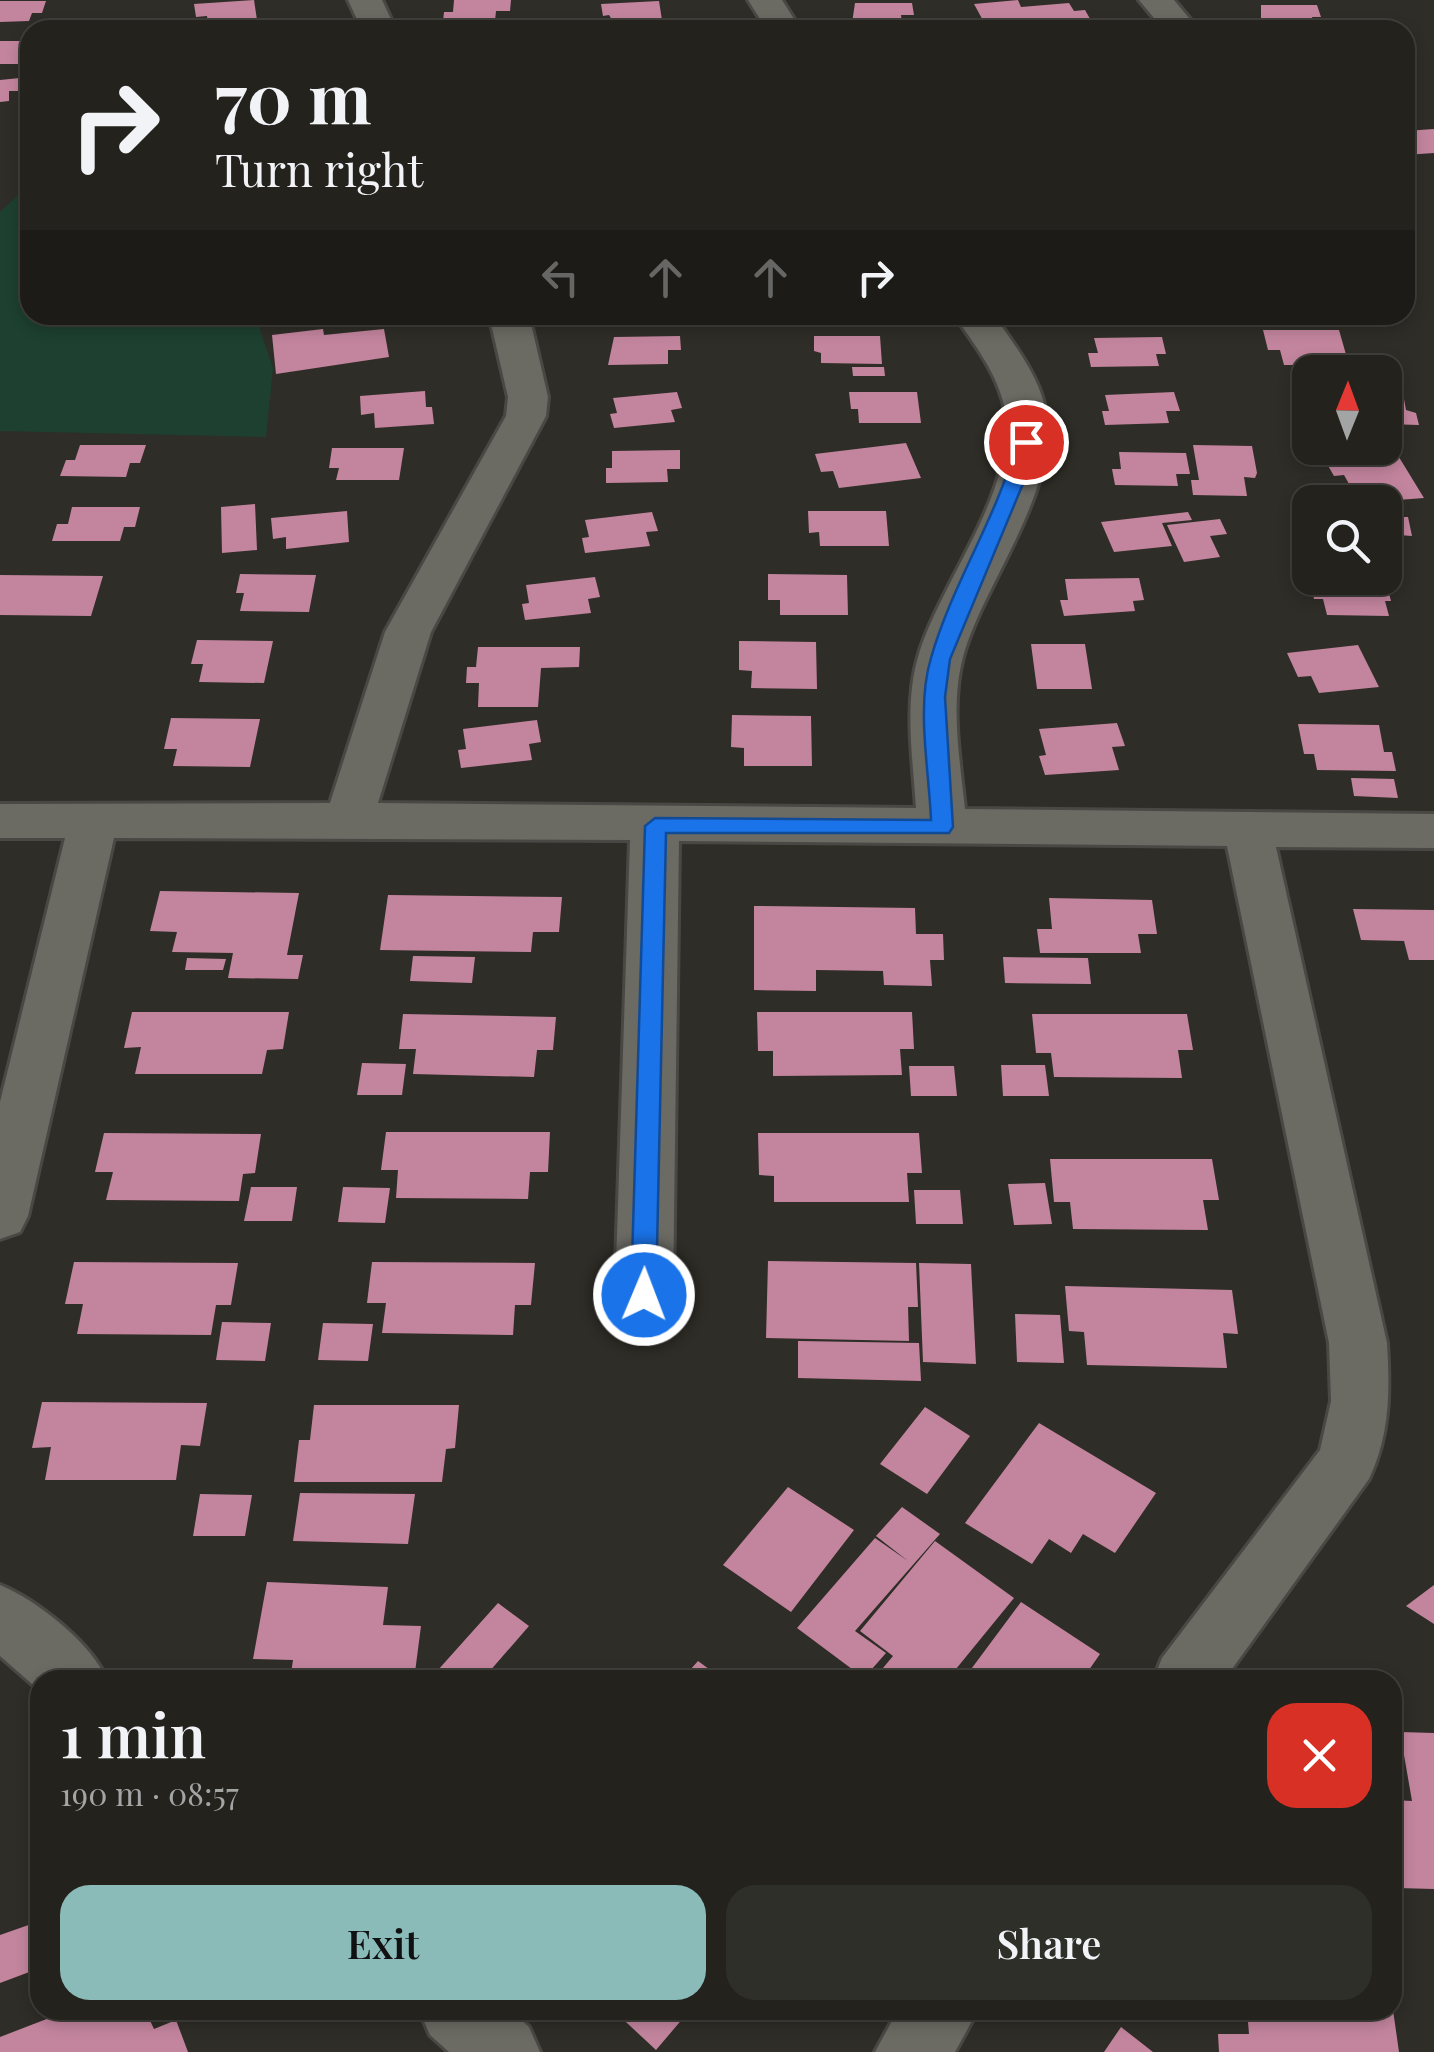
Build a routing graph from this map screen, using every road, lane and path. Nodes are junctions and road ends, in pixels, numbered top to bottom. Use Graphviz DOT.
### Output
graph roads {
  1 [pos="1156,0"];
  2 [pos="1173,20"];
  3 [pos="511,325"];
  4 [pos="980,325"];
  5 [pos="94,819"];
  6 [pos="349,820"];
  7 [pos="0,821"];
  8 [pos="655,826"];
  9 [pos="942,827"];
  10 [pos="1248,831"];
  11 [pos="1434,831"];
  12 [pos="0,1216"];
  13 [pos="644,1295"];
  14 [pos="0,1615"];
  15 [pos="63,1670"];
  16 [pos="1192,1670"];
  17 [pos="467,2020"];
  18 [pos="934,2020"];
  19 [pos="504,2052"];
  20 [pos="910,2052"];
  1 -- 2 [label="street"];
  3 -- 6 [label="street"];
  4 -- 9 [label="street"];
  5 -- 6 [label="street"];
  5 -- 7 [label="street"];
  5 -- 12 [label="street"];
  6 -- 8 [label="street"];
  8 -- 9 [label="street"];
  8 -- 13 [label="street"];
  9 -- 10 [label="street"];
  10 -- 11 [label="street"];
  10 -- 16 [label="street"];
  14 -- 15 [label="street"];
  17 -- 19 [label="street"];
  18 -- 20 [label="street"];
}
